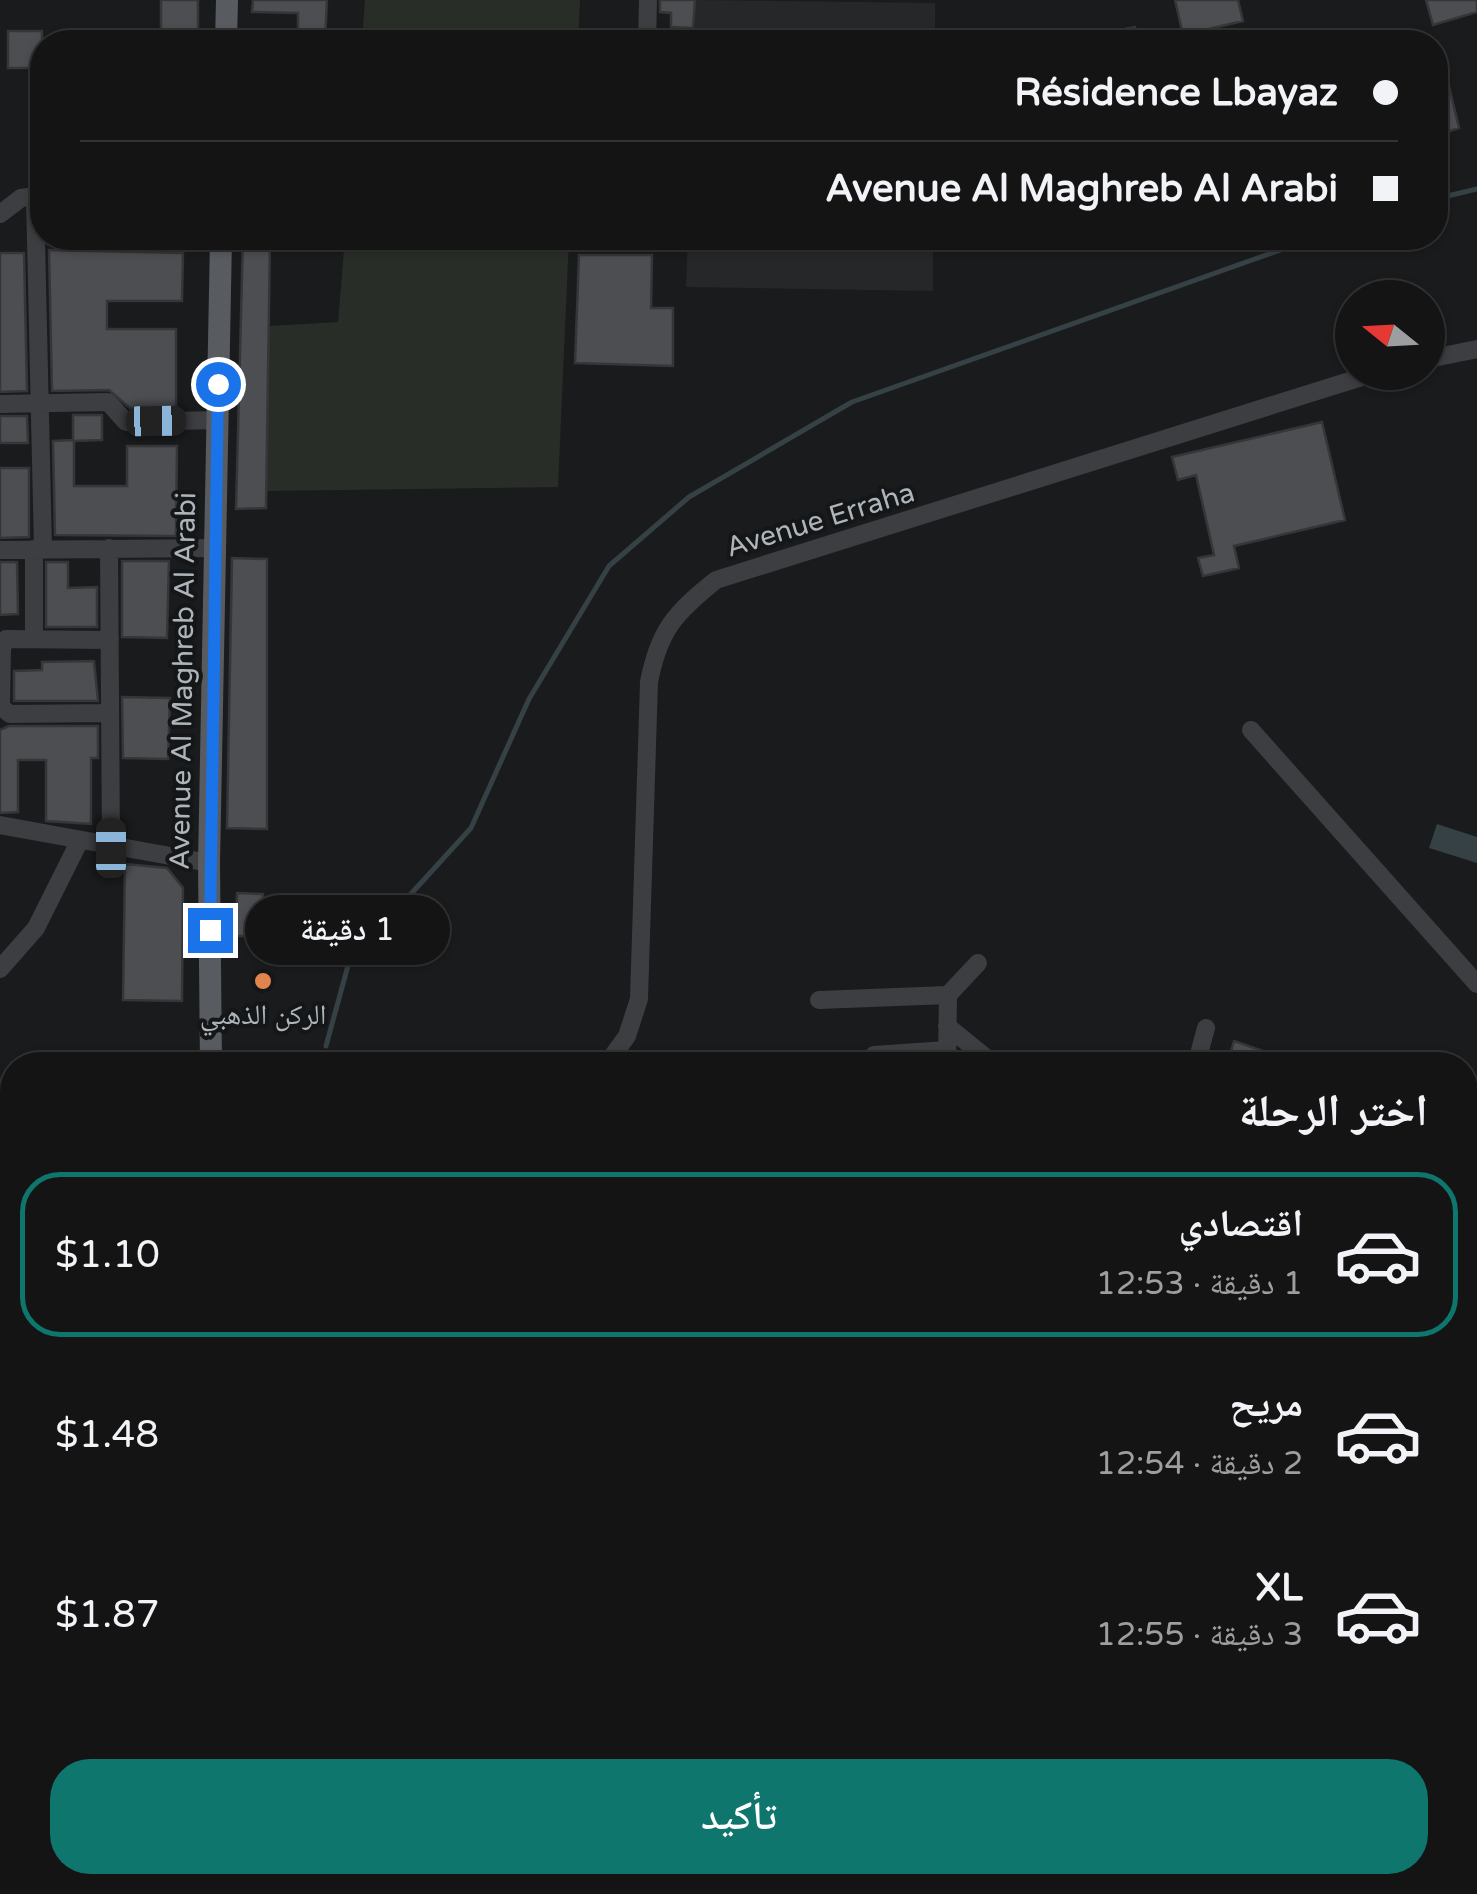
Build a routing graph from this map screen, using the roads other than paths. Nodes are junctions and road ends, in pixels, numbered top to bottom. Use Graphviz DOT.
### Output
graph roads {
  1 [pos="227,0"];
  2 [pos="648,0"];
  3 [pos="226,30"];
  4 [pos="647,30"];
  5 [pos="30,196"];
  6 [pos="0,214"];
  7 [pos="39,250"];
  8 [pos="221,250"];
  9 [pos="1477,350"];
  10 [pos="1445,356"];
  11 [pos="1335,386"];
  12 [pos="39,403"];
  13 [pos="0,404"];
  14 [pos="218,420"];
  15 [pos="109,548"];
  16 [pos="213,548"];
  17 [pos="38,549"];
  18 [pos="0,550"];
  19 [pos="34,638"];
  20 [pos="110,640"];
  21 [pos="110,712"];
  22 [pos="1251,730"];
  23 [pos="0,825"];
  24 [pos="79,842"];
  25 [pos="111,848"];
  26 [pos="209,863"];
  27 [pos="978,963"];
  28 [pos="0,969"];
  29 [pos="1477,984"];
  30 [pos="948,995"];
  31 [pos="820,1000"];
  32 [pos="947,1026"];
  33 [pos="1206,1028"];
  34 [pos="211,1052"];
  35 [pos="615,1052"];
  36 [pos="947,1052"];
  37 [pos="979,1052"];
  38 [pos="1200,1052"];
  1 -- 3 [label="main road"];
  2 -- 4 [label="street"];
  5 -- 6 [label="street"];
  7 -- 12 [label="street"];
  8 -- 14 [label="main road, Avenue Al Maghreb Al Arabi"];
  9 -- 10 [label="street"];
  11 -- 35 [label="street, Avenue Erraha"];
  12 -- 13 [label="street"];
  12 -- 14 [label="street"];
  12 -- 17 [label="street"];
  14 -- 16 [label="main road, Avenue Al Maghreb Al Arabi"];
  15 -- 16 [label="street"];
  15 -- 17 [label="street"];
  15 -- 20 [label="street"];
  16 -- 26 [label="main road, Avenue Al Maghreb Al Arabi"];
  17 -- 18 [label="street"];
  17 -- 19 [label="street"];
  19 -- 20 [label="street"];
  19 -- 21 [label="street"];
  20 -- 21 [label="street"];
  21 -- 25 [label="street"];
  22 -- 29 [label="street"];
  23 -- 24 [label="street"];
  24 -- 25 [label="street"];
  24 -- 28 [label="street"];
  25 -- 26 [label="street"];
  26 -- 34 [label="main road, Avenue Al Maghreb Al Arabi"];
  27 -- 30 [label="street"];
  30 -- 31 [label="street"];
  30 -- 32 [label="street"];
  32 -- 36 [label="street"];
  32 -- 37 [label="street"];
  33 -- 38 [label="street"];
}
